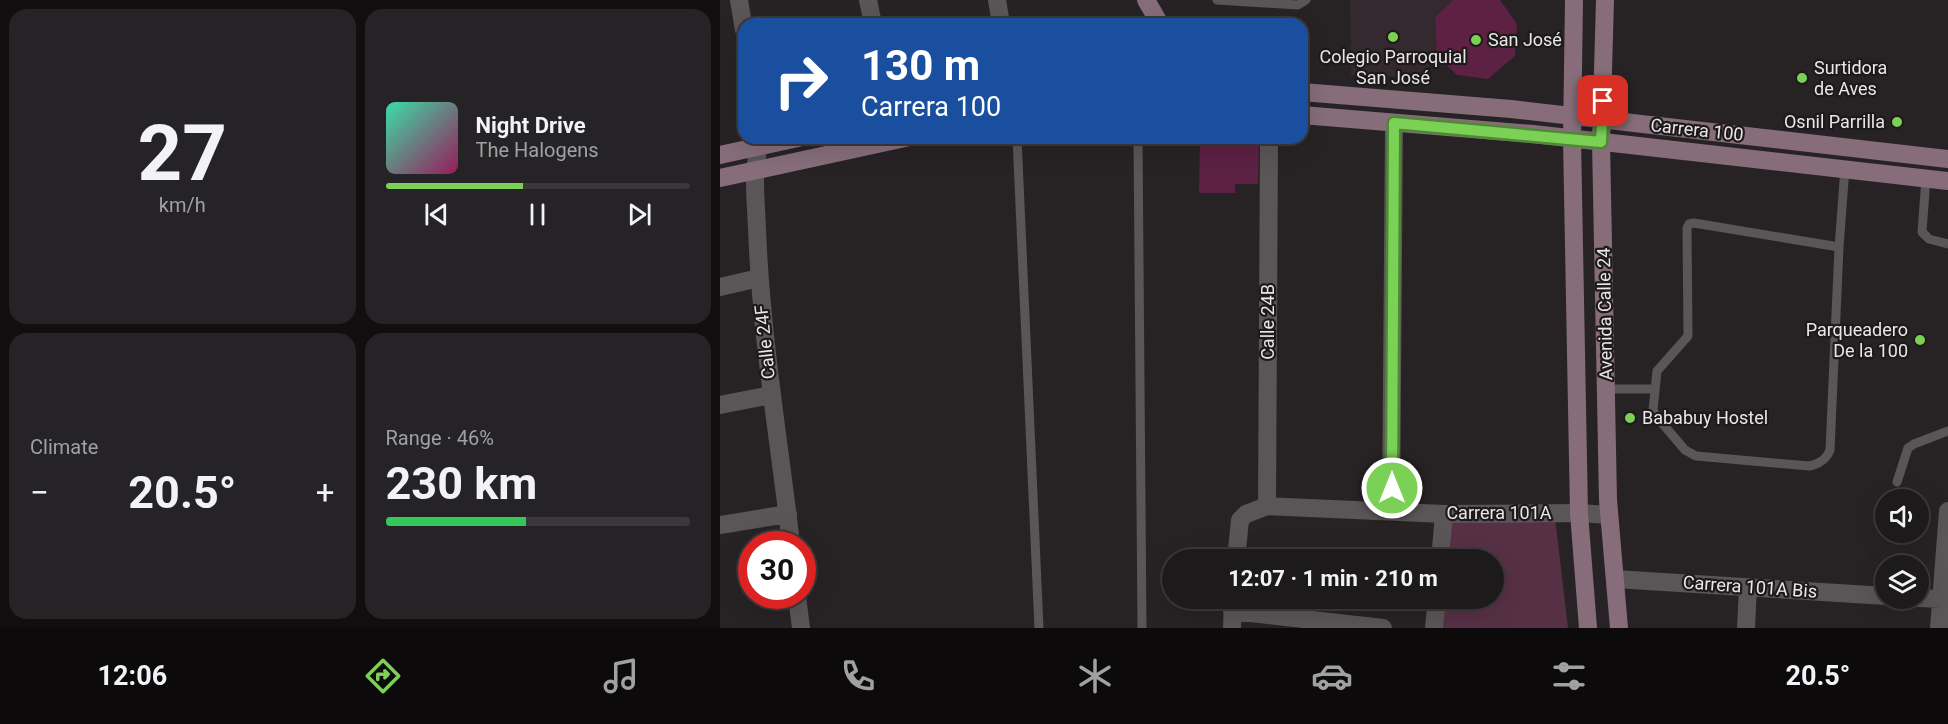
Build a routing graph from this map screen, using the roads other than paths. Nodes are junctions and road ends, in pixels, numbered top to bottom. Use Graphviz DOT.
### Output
graph roads {
  1 [pos="739,0"];
  2 [pos="868,0"];
  3 [pos="997,0"];
  4 [pos="1146,0"];
  5 [pos="1217,0"];
  6 [pos="1306,0"];
  7 [pos="1574,0"];
  8 [pos="1605,0"];
  9 [pos="742,18"];
  10 [pos="872,18"];
  11 [pos="1001,18"];
  12 [pos="1156,18"];
  13 [pos="1308,93"];
  14 [pos="1308,116"];
  15 [pos="1572,116"];
  16 [pos="1602,119"];
  17 [pos="1394,123"];
  18 [pos="1572,139"];
  19 [pos="1601,142"];
  20 [pos="754,144"];
  21 [pos="760,144"];
  22 [pos="877,144"];
  23 [pos="1017,144"];
  24 [pos="1138,144"];
  25 [pos="1269,144"];
  26 [pos="720,155"];
  27 [pos="1948,159"];
  28 [pos="1845,168"];
  29 [pos="756,170"];
  30 [pos="720,178"];
  31 [pos="1926,178"];
  32 [pos="1948,181"];
  33 [pos="1948,244"];
  34 [pos="1839,247"];
  35 [pos="759,278"];
  36 [pos="720,287"];
  37 [pos="1606,388"];
  38 [pos="1655,389"];
  39 [pos="771,395"];
  40 [pos="720,405"];
  41 [pos="1948,431"];
  42 [pos="1897,482"];
  43 [pos="1267,506"];
  44 [pos="1948,511"];
  45 [pos="1391,512"];
  46 [pos="1579,513"];
  47 [pos="788,514"];
  48 [pos="1444,514"];
  49 [pos="1609,515"];
  50 [pos="720,525"];
  51 [pos="790,531"];
  52 [pos="1237,549"];
  53 [pos="1441,549"];
  54 [pos="1615,579"];
  55 [pos="1748,587"];
  56 [pos="1875,595"];
  57 [pos="1929,598"];
  58 [pos="1942,599"];
  59 [pos="799,609"];
  60 [pos="1436,609"];
  61 [pos="1232,613"];
  62 [pos="801,628"];
  63 [pos="1039,628"];
  64 [pos="1142,628"];
  65 [pos="1383,628"];
  66 [pos="1434,628"];
  67 [pos="1588,628"];
  68 [pos="1619,628"];
  69 [pos="1746,628"];
  70 [pos="1939,628"];
  1 -- 9 [label="street"];
  2 -- 10 [label="street"];
  3 -- 11 [label="street"];
  4 -- 12 [label="main road"];
  5 -- 6 [label="lane"];
  7 -- 15 [label="main road, Avenida Calle 24"];
  8 -- 16 [label="main road, Avenida Calle 24"];
  13 -- 15 [label="main road, Carrera 100"];
  14 -- 17 [label="main road, Carrera 100"];
  15 -- 16 [label="main road, Carrera 100"];
  15 -- 18 [label="main road, Avenida Calle 24"];
  16 -- 19 [label="main road, Avenida Calle 24"];
  16 -- 27 [label="main road, Carrera 100"];
  17 -- 18 [label="main road, Carrera 100"];
  17 -- 45 [label="street"];
  18 -- 19 [label="main road, Carrera 100"];
  18 -- 46 [label="main road, Avenida Calle 24"];
  19 -- 28 [label="main road, Carrera 100"];
  19 -- 37 [label="main road, Avenida Calle 24"];
  20 -- 26 [label="main road"];
  21 -- 29 [label="street, Calle 24F"];
  22 -- 29 [label="main road"];
  23 -- 63 [label="lane"];
  24 -- 64 [label="lane"];
  25 -- 43 [label="street, Calle 24B"];
  28 -- 31 [label="main road, Carrera 100"];
  28 -- 34 [label="lane"];
  29 -- 30 [label="main road"];
  29 -- 35 [label="street, Calle 24F"];
  31 -- 32 [label="main road, Carrera 100"];
  31 -- 33 [label="lane"];
  34 -- 38 [label="lane"];
  34 -- 38 [label="lane"];
  35 -- 36 [label="street"];
  35 -- 39 [label="street, Calle 24F"];
  37 -- 38 [label="lane"];
  37 -- 49 [label="main road, Avenida Calle 24"];
  39 -- 40 [label="street"];
  39 -- 47 [label="street, Calle 24F"];
  41 -- 42 [label="lane"];
  43 -- 45 [label="street, Carrera 101A"];
  43 -- 52 [label="street, Carrera 101A"];
  44 -- 58 [label="street"];
  45 -- 48 [label="street, Carrera 101A"];
  46 -- 48 [label="street, Carrera 101A"];
  46 -- 49 [label="street, Carrera 101A"];
  46 -- 67 [label="main road, Avenida Calle 24"];
  47 -- 50 [label="street"];
  47 -- 51 [label="street, Calle 24F"];
  48 -- 53 [label="street"];
  49 -- 54 [label="main road, Avenida Calle 24"];
  54 -- 55 [label="street, Carrera 101A Bis"];
  54 -- 68 [label="main road, Avenida Calle 24"];
  55 -- 56 [label="street, Carrera 101A Bis"];
  55 -- 69 [label="street"];
  57 -- 58 [label="street"];
  58 -- 70 [label="street"];
  59 -- 62 [label="street"];
  60 -- 66 [label="street"];
  61 -- 65 [label="street"];
}
